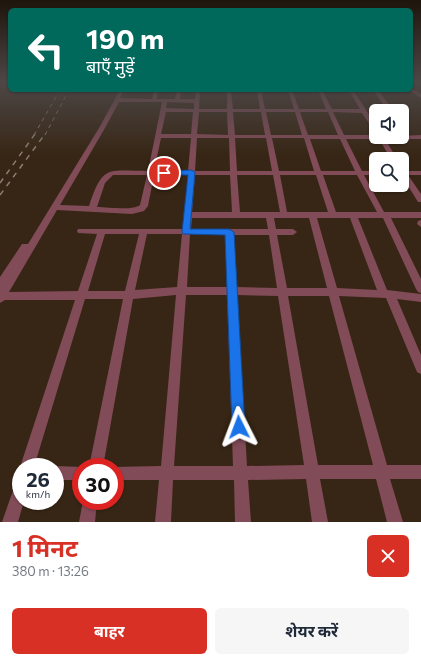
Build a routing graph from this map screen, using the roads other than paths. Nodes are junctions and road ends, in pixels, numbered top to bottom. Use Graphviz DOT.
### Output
graph roads {
  1 [pos="109,106"];
  2 [pos="113,106"];
  3 [pos="164,106"];
  4 [pos="188,106"];
  5 [pos="197,106"];
  6 [pos="206,106"];
  7 [pos="230,106"];
  8 [pos="262,106"];
  9 [pos="296,106"];
  10 [pos="328,106"];
  11 [pos="362,106"];
  12 [pos="164,110"];
  13 [pos="230,110"];
  14 [pos="263,110"];
  15 [pos="297,110"];
  16 [pos="330,110"];
  17 [pos="364,110"];
  18 [pos="369,118"];
  19 [pos="158,136"];
  20 [pos="195,136"];
  21 [pos="231,136"];
  22 [pos="268,136"];
  23 [pos="306,137"];
  24 [pos="343,137"];
  25 [pos="369,137"];
  26 [pos="409,138"];
  27 [pos="420,138"];
  28 [pos="191,172"];
  29 [pos="151,173"];
  30 [pos="276,173"];
  31 [pos="319,173"];
  32 [pos="409,173"];
  33 [pos="421,173"];
  34 [pos="234,174"];
  35 [pos="360,174"];
  36 [pos="369,174"];
  37 [pos="409,183"];
  38 [pos="421,200"];
  39 [pos="56,207"];
  40 [pos="92,208"];
  41 [pos="188,215"];
  42 [pos="236,215"];
  43 [pos="270,215"];
  44 [pos="284,215"];
  45 [pos="312,215"];
  46 [pos="333,215"];
  47 [pos="353,215"];
  48 [pos="384,215"];
  49 [pos="421,215"];
  50 [pos="80,231"];
  51 [pos="102,231"];
  52 [pos="144,231"];
  53 [pos="186,232"];
  54 [pos="229,232"];
  55 [pos="273,232"];
  56 [pos="293,232"];
  57 [pos="0,285"];
  58 [pos="421,289"];
  59 [pos="181,291"];
  60 [pos="232,291"];
  61 [pos="283,292"];
  62 [pos="332,292"];
  63 [pos="81,294"];
  64 [pos="387,294"];
  65 [pos="130,295"];
  66 [pos="1,297"];
  67 [pos="421,298"];
  68 [pos="421,368"];
  69 [pos="30,458"];
  70 [pos="98,458"];
  71 [pos="312,472"];
  72 [pos="382,472"];
  73 [pos="421,472"];
  74 [pos="124,473"];
  75 [pos="167,473"];
  76 [pos="241,473"];
  77 [pos="14,510"];
  78 [pos="89,510"];
  79 [pos="10,522"];
  80 [pos="87,522"];
  81 [pos="163,522"];
  82 [pos="243,522"];
  83 [pos="320,522"];
  84 [pos="395,522"];
  1 -- 57 [label="street"];
  2 -- 39 [label="street"];
  3 -- 12 [label="street"];
  4 -- 12 [label="street"];
  5 -- 20 [label="street"];
  6 -- 13 [label="street"];
  7 -- 13 [label="street"];
  8 -- 14 [label="street"];
  9 -- 15 [label="street"];
  10 -- 16 [label="street"];
  11 -- 17 [label="street"];
  12 -- 19 [label="street"];
  13 -- 14 [label="street"];
  13 -- 21 [label="street"];
  14 -- 15 [label="street"];
  14 -- 22 [label="street"];
  15 -- 16 [label="street"];
  15 -- 23 [label="street"];
  16 -- 17 [label="street"];
  16 -- 24 [label="street"];
  17 -- 18 [label="street"];
  19 -- 20 [label="street"];
  19 -- 29 [label="street"];
  20 -- 21 [label="street"];
  20 -- 28 [label="street"];
  21 -- 22 [label="street"];
  21 -- 34 [label="street"];
  22 -- 23 [label="street"];
  22 -- 30 [label="street"];
  23 -- 24 [label="street"];
  23 -- 31 [label="street"];
  24 -- 25 [label="street"];
  24 -- 35 [label="street"];
  26 -- 27 [label="street"];
  28 -- 29 [label="street"];
  28 -- 34 [label="street"];
  28 -- 41 [label="street"];
  29 -- 40 [label="street"];
  29 -- 40 [label="street"];
  30 -- 31 [label="street"];
  30 -- 34 [label="street"];
  30 -- 44 [label="street"];
  31 -- 35 [label="street"];
  31 -- 46 [label="street"];
  32 -- 33 [label="street"];
  34 -- 42 [label="street"];
  35 -- 36 [label="street"];
  35 -- 48 [label="street"];
  37 -- 38 [label="street"];
  39 -- 40 [label="street"];
  39 -- 66 [label="street"];
  41 -- 42 [label="street"];
  41 -- 53 [label="street"];
  42 -- 43 [label="street"];
  43 -- 44 [label="street"];
  43 -- 55 [label="street"];
  44 -- 45 [label="street"];
  45 -- 46 [label="street"];
  45 -- 62 [label="street"];
  46 -- 47 [label="street"];
  47 -- 48 [label="street"];
  47 -- 64 [label="street"];
  48 -- 49 [label="street"];
  48 -- 58 [label="street"];
  50 -- 51 [label="street"];
  51 -- 52 [label="street"];
  51 -- 63 [label="street"];
  52 -- 53 [label="street"];
  52 -- 65 [label="street"];
  53 -- 54 [label="street"];
  53 -- 59 [label="street"];
  54 -- 55 [label="street"];
  54 -- 60 [label="street"];
  55 -- 56 [label="street"];
  55 -- 61 [label="street"];
  59 -- 60 [label="street"];
  59 -- 65 [label="street"];
  59 -- 75 [label="street"];
  60 -- 61 [label="street"];
  60 -- 76 [label="street"];
  61 -- 62 [label="street"];
  61 -- 71 [label="street"];
  62 -- 64 [label="street"];
  62 -- 72 [label="street"];
  63 -- 65 [label="street"];
  63 -- 66 [label="street"];
  63 -- 69 [label="street"];
  64 -- 67 [label="street"];
  64 -- 68 [label="street"];
  65 -- 70 [label="street"];
  71 -- 72 [label="street"];
  71 -- 76 [label="street"];
  71 -- 83 [label="street"];
  72 -- 73 [label="street"];
  72 -- 84 [label="street"];
  74 -- 75 [label="street"];
  75 -- 76 [label="street"];
  75 -- 81 [label="street"];
  76 -- 82 [label="street"];
  77 -- 79 [label="street"];
  78 -- 80 [label="street"];
}
